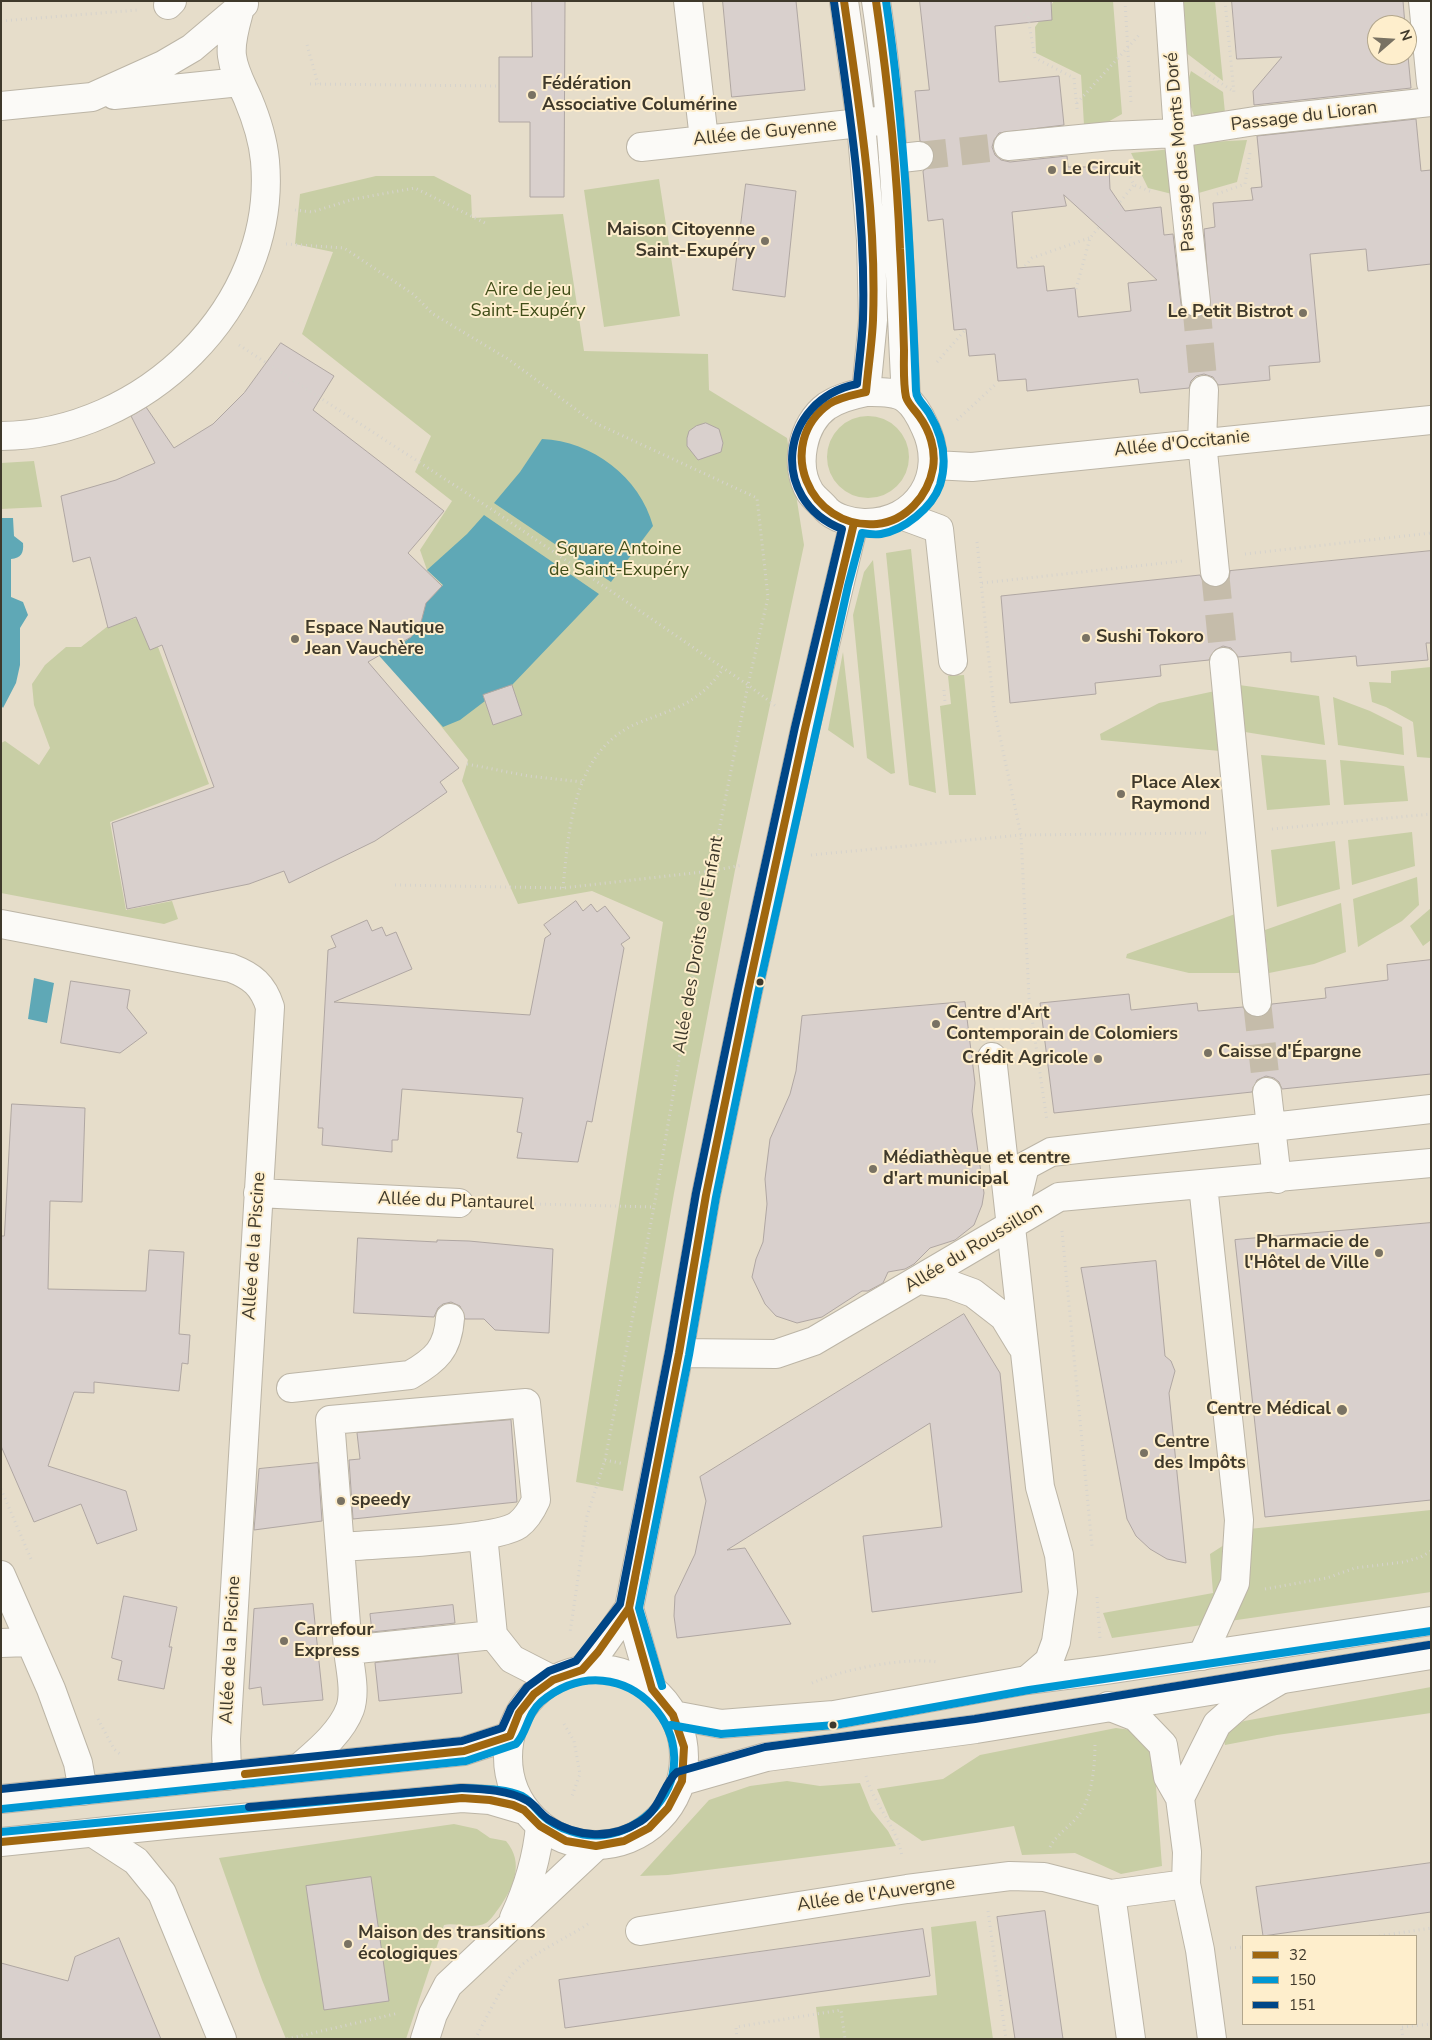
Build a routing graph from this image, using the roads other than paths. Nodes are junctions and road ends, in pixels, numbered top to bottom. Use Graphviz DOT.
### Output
graph roads {
  1 [pos="688,1"];
  2 [pos="844,1"];
  3 [pos="876,1"];
  4 [pos="1169,1"];
  5 [pos="1423,2"];
  6 [pos="243,4"];
  7 [pos="240,82"];
  8 [pos="1431,83"];
  9 [pos="92,97"];
  10 [pos="1431,102"];
  11 [pos="1,106"];
  12 [pos="890,120"];
  13 [pos="860,123"];
  14 [pos="1178,133"];
  15 [pos="704,140"];
  16 [pos="1008,146"];
  17 [pos="641,148"];
  18 [pos="1196,302"];
  19 [pos="1204,390"];
  20 [pos="866,392"];
  21 [pos="906,398"];
  22 [pos="1431,420"];
  23 [pos="1,436"];
  24 [pos="1202,442"];
  25 [pos="933,454"];
  26 [pos="902,516"];
  27 [pos="854,523"];
  28 [pos="1215,572"];
  29 [pos="953,661"];
  30 [pos="1224,662"];
  31 [pos="1,924"];
  32 [pos="1257,1002"];
  33 [pos="992,1056"];
  34 [pos="1267,1092"];
  35 [pos="1431,1109"];
  36 [pos="1272,1126"];
  37 [pos="1431,1164"];
  38 [pos="1277,1179"];
  39 [pos="1203,1185"];
  40 [pos="258,1193"];
  41 [pos="459,1203"];
  42 [pos="1011,1226"];
  43 [pos="919,1280"];
  44 [pos="450,1318"];
  45 [pos="1024,1350"];
  46 [pos="679,1353"];
  47 [pos="291,1388"];
  48 [pos="483,1535"];
  49 [pos="340,1547"];
  50 [pos="1,1575"];
  51 [pos="629,1608"];
  52 [pos="1431,1621"];
  53 [pos="493,1635"];
  54 [pos="30,1642"];
  55 [pos="1,1643"];
  56 [pos="348,1650"];
  57 [pos="1431,1655"];
  58 [pos="1202,1656"];
  59 [pos="582,1670"];
  60 [pos="1283,1678"];
  61 [pos="553,1680"];
  62 [pos="1027,1680"];
  63 [pos="652,1689"];
  64 [pos="1108,1706"];
  65 [pos="674,1715"];
  66 [pos="510,1736"];
  67 [pos="299,1768"];
  68 [pos="227,1776"];
  69 [pos="682,1781"];
  70 [pos="83,1791"];
  71 [pos="1180,1798"];
  72 [pos="1,1799"];
  73 [pos="532,1818"];
  74 [pos="93,1833"];
  75 [pos="1,1842"];
  76 [pos="596,1846"];
  77 [pos="1186,1884"];
  78 [pos="1111,1894"];
  79 [pos="509,1929"];
  80 [pos="640,1931"];
  81 [pos="222,2039"];
  82 [pos="425,2039"];
  83 [pos="1131,2039"];
  84 [pos="1212,2039"];
  1 -- 15 [label="street"];
  2 -- 13 [label="street"];
  3 -- 12 [label="street"];
  4 -- 14 [label="street, Passage des Monts Doré"];
  5 -- 8 [label="street"];
  6 -- 7 [label="street"];
  6 -- 9 [label="street"];
  7 -- 9 [label="street"];
  7 -- 23 [label="street"];
  9 -- 11 [label="street"];
  10 -- 14 [label="street, Passage du Lioran"];
  12 -- 13 [label="street, Allée de Guyenne"];
  12 -- 21 [label="street"];
  13 -- 15 [label="street, Allée de Guyenne"];
  13 -- 20 [label="street"];
  14 -- 16 [label="street, Passage du Lioran"];
  14 -- 18 [label="street, Passage des Monts Doré"];
  15 -- 17 [label="street, Allée de Guyenne"];
  19 -- 24 [label="street"];
  20 -- 21 [label="street"];
  20 -- 27 [label="street"];
  21 -- 25 [label="street"];
  22 -- 24 [label="street, Allée d'Occitanie"];
  24 -- 25 [label="street, Allée d'Occitanie"];
  24 -- 28 [label="street"];
  25 -- 26 [label="street"];
  26 -- 27 [label="street"];
  26 -- 29 [label="street"];
  27 -- 46 [label="street"];
  30 -- 32 [label="street"];
  31 -- 40 [label="street, Allée de la Piscine"];
  33 -- 42 [label="street"];
  34 -- 36 [label="street"];
  35 -- 36 [label="street"];
  36 -- 38 [label="street"];
  36 -- 42 [label="street"];
  37 -- 38 [label="street, Allée du Roussillon"];
  38 -- 39 [label="street, Allée du Roussillon"];
  39 -- 42 [label="street, Allée du Roussillon"];
  39 -- 58 [label="street"];
  40 -- 41 [label="street, Allée du Plantaurel"];
  40 -- 68 [label="street, Allée de la Piscine"];
  42 -- 43 [label="street, Allée du Roussillon"];
  42 -- 45 [label="street"];
  43 -- 45 [label="street"];
  43 -- 46 [label="street, Allée du Roussillon"];
  44 -- 47 [label="street"];
  45 -- 62 [label="street"];
  46 -- 51 [label="street"];
  48 -- 49 [label="street"];
  48 -- 49 [label="street"];
  48 -- 53 [label="street"];
  49 -- 56 [label="street"];
  50 -- 54 [label="street"];
  51 -- 59 [label="street"];
  51 -- 63 [label="street"];
  52 -- 58 [label="street"];
  53 -- 56 [label="street"];
  53 -- 61 [label="street"];
  54 -- 55 [label="street"];
  54 -- 70 [label="street"];
  56 -- 67 [label="street"];
  57 -- 60 [label="street"];
  58 -- 62 [label="street"];
  59 -- 61 [label="street"];
  59 -- 63 [label="street"];
  60 -- 64 [label="street"];
  60 -- 71 [label="street"];
  61 -- 66 [label="street"];
  62 -- 65 [label="street"];
  63 -- 65 [label="street"];
  64 -- 69 [label="street"];
  64 -- 71 [label="street"];
  65 -- 69 [label="street"];
  66 -- 67 [label="street"];
  66 -- 73 [label="street"];
  67 -- 68 [label="street"];
  68 -- 70 [label="street"];
  69 -- 76 [label="street"];
  70 -- 72 [label="street"];
  71 -- 77 [label="street"];
  73 -- 74 [label="street"];
  73 -- 76 [label="street"];
  73 -- 79 [label="street"];
  74 -- 75 [label="street"];
  74 -- 81 [label="street"];
  76 -- 79 [label="street"];
  77 -- 78 [label="street, Allée de l'Auvergne"];
  77 -- 84 [label="street"];
  78 -- 80 [label="street, Allée de l'Auvergne"];
  78 -- 83 [label="street"];
  79 -- 82 [label="street"];
}
